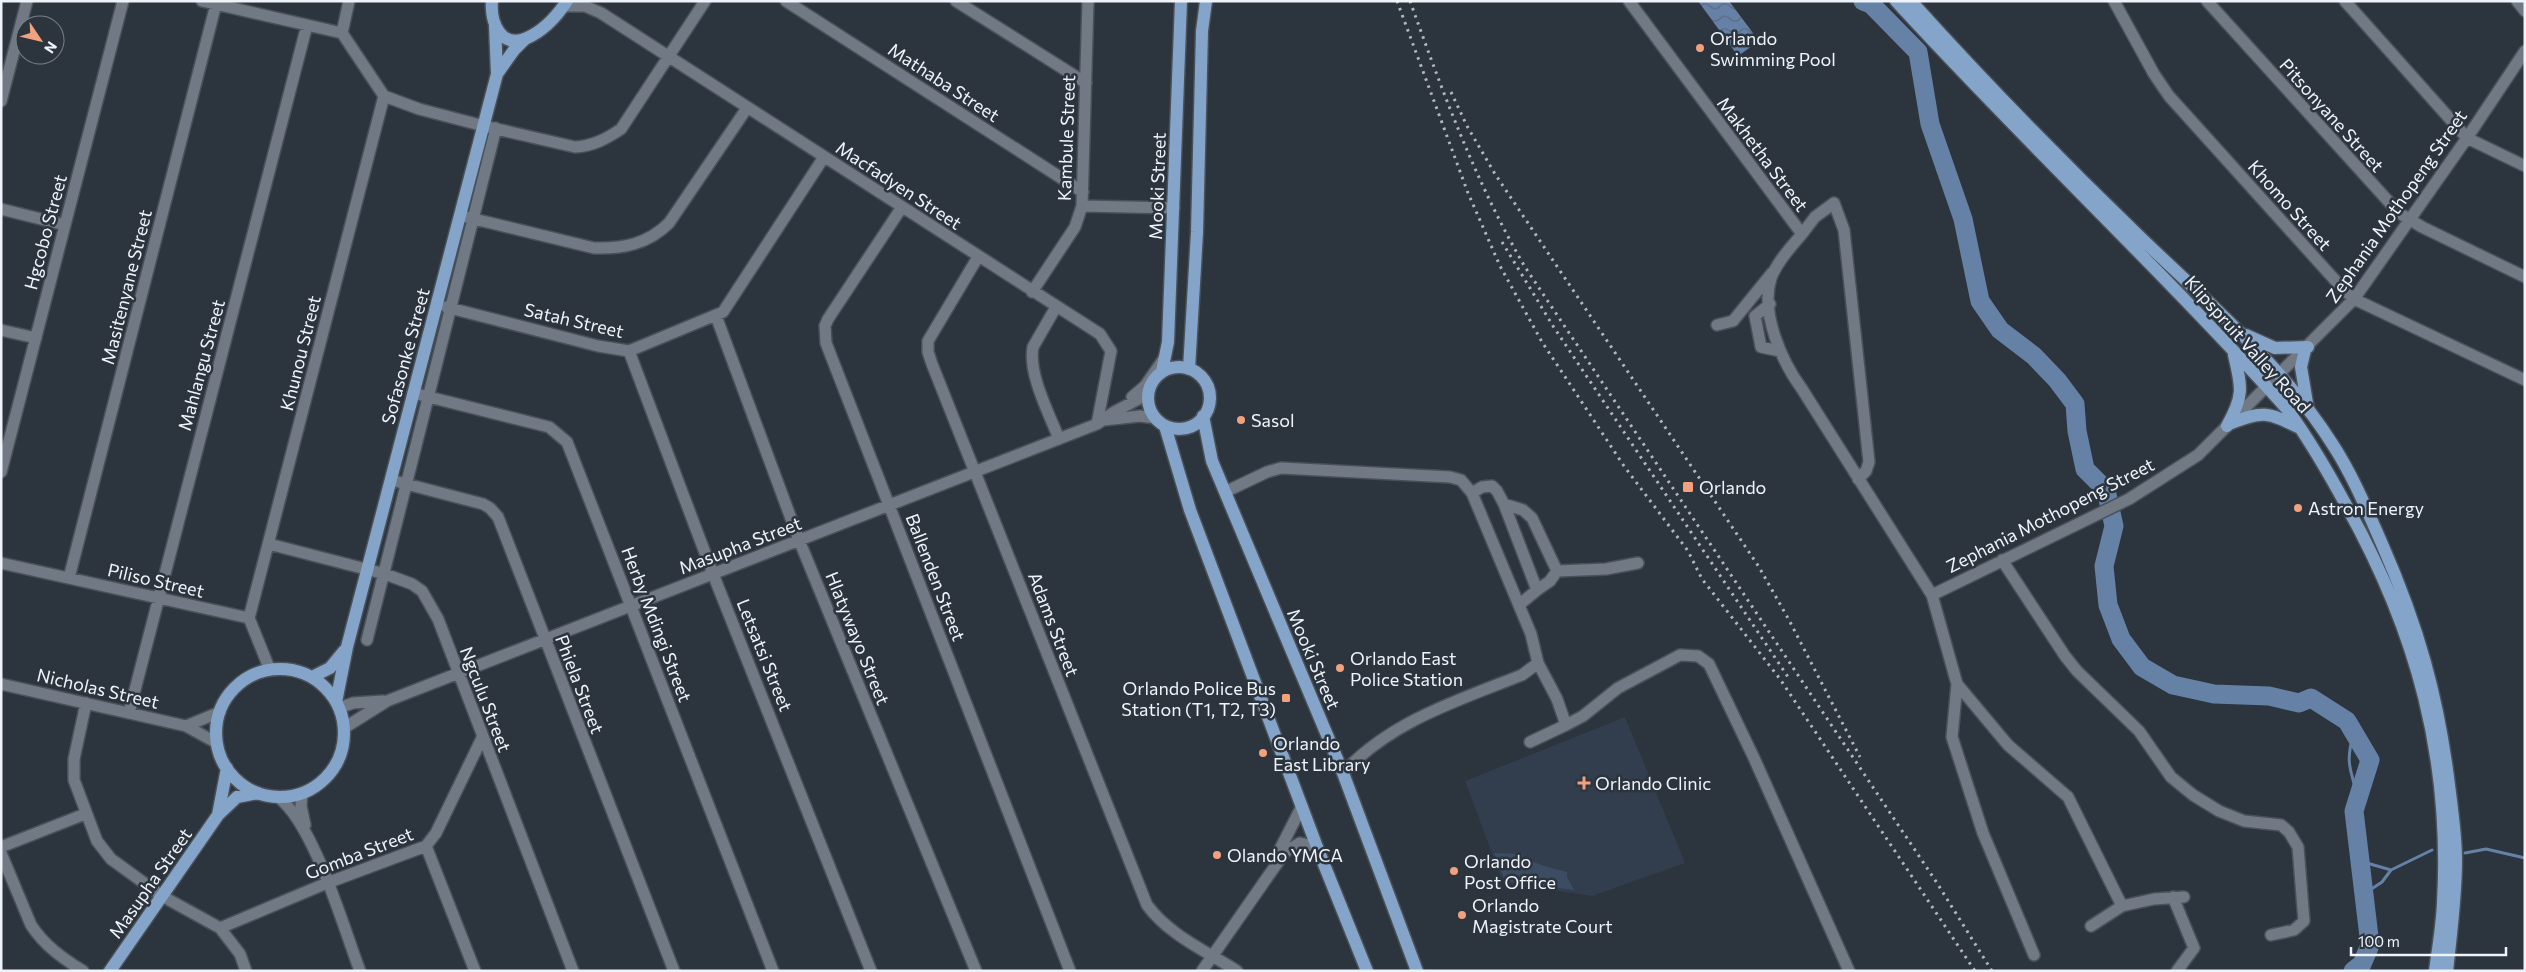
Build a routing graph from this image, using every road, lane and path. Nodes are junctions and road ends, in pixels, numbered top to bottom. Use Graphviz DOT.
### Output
graph roads {
  1 [pos="27,1"];
  2 [pos="123,1"];
  3 [pos="202,1"];
  4 [pos="349,1"];
  5 [pos="492,1"];
  6 [pos="590,1"];
  7 [pos="705,1"];
  8 [pos="786,1"];
  9 [pos="956,1"];
  10 [pos="1088,1"];
  11 [pos="1181,1"];
  12 [pos="1206,1"];
  13 [pos="1629,1"];
  14 [pos="1896,1"];
  15 [pos="1911,1"];
  16 [pos="2114,1"];
  17 [pos="2207,1"];
  18 [pos="2344,1"];
  19 [pos="2517,1"];
  20 [pos="216,4"];
  21 [pos="566,4"];
  22 [pos="2525,11"];
  23 [pos="601,13"];
  24 [pos="307,25"];
  25 [pos="495,26"];
  26 [pos="342,33"];
  27 [pos="524,40"];
  28 [pos="2525,51"];
  29 [pos="669,57"];
  30 [pos="497,74"];
  31 [pos="1086,83"];
  32 [pos="384,96"];
  33 [pos="1,101"];
  34 [pos="747,108"];
  35 [pos="490,127"];
  36 [pos="2467,138"];
  37 [pos="824,157"];
  38 [pos="2525,166"];
  39 [pos="1082,192"];
  40 [pos="1082,206"];
  41 [pos="902,207"];
  42 [pos="1174,208"];
  43 [pos="1,209"];
  44 [pos="460,215"];
  45 [pos="473,219"];
  46 [pos="2410,220"];
  47 [pos="65,225"];
  48 [pos="1802,234"];
  49 [pos="978,257"];
  50 [pos="1779,263"];
  51 [pos="2525,276"];
  52 [pos="1032,292"];
  53 [pos="2354,299"];
  54 [pos="437,304"];
  55 [pos="1770,304"];
  56 [pos="1056,307"];
  57 [pos="452,308"];
  58 [pos="716,316"];
  59 [pos="1717,325"];
  60 [pos="1,330"];
  61 [pos="2237,330"];
  62 [pos="36,338"];
  63 [pos="2307,349"];
  64 [pos="629,351"];
  65 [pos="1780,352"];
  66 [pos="2234,353"];
  67 [pos="1165,356"];
  68 [pos="1162,371"];
  69 [pos="1194,372"];
  70 [pos="2278,374"];
  71 [pos="2525,380"];
  72 [pos="2266,386"];
  73 [pos="413,394"];
  74 [pos="1148,394"];
  75 [pos="429,397"];
  76 [pos="2308,411"];
  77 [pos="1114,412"];
  78 [pos="1203,416"];
  79 [pos="1100,422"];
  80 [pos="1160,422"];
  81 [pos="2228,425"];
  82 [pos="2302,430"];
  83 [pos="1059,439"];
  84 [pos="976,471"];
  85 [pos="1,472"];
  86 [pos="1858,479"];
  87 [pos="391,480"];
  88 [pos="408,485"];
  89 [pos="1225,492"];
  90 [pos="1472,493"];
  91 [pos="1504,504"];
  92 [pos="889,505"];
  93 [pos="799,540"];
  94 [pos="269,544"];
  95 [pos="2002,560"];
  96 [pos="1,563"];
  97 [pos="1638,563"];
  98 [pos="367,569"];
  99 [pos="1557,570"];
  100 [pos="385,574"];
  101 [pos="713,574"];
  102 [pos="69,578"];
  103 [pos="1537,590"];
  104 [pos="1932,595"];
  105 [pos="159,598"];
  106 [pos="1519,605"];
  107 [pos="631,606"];
  108 [pos="249,618"];
  109 [pos="367,640"];
  110 [pos="544,640"];
  111 [pos="347,647"];
  112 [pos="1538,663"];
  113 [pos="270,670"];
  114 [pos="458,673"];
  115 [pos="312,677"];
  116 [pos="1,684"];
  117 [pos="1957,684"];
  118 [pos="388,701"];
  119 [pos="86,703"];
  120 [pos="338,705"];
  121 [pos="220,712"];
  122 [pos="129,713"];
  123 [pos="1566,725"];
  124 [pos="186,726"];
  125 [pos="344,728"];
  126 [pos="482,738"];
  127 [pos="1530,742"];
  128 [pos="217,743"];
  129 [pos="1337,757"];
  130 [pos="1357,758"];
  131 [pos="227,768"];
  132 [pos="1344,773"];
  133 [pos="258,793"];
  134 [pos="302,793"];
  135 [pos="278,797"];
  136 [pos="1302,806"];
  137 [pos="85,814"];
  138 [pos="218,815"];
  139 [pos="306,832"];
  140 [pos="426,846"];
  141 [pos="1,847"];
  142 [pos="1317,847"];
  143 [pos="1,853"];
  144 [pos="1273,869"];
  145 [pos="327,883"];
  146 [pos="162,896"];
  147 [pos="2122,906"];
  148 [pos="2091,926"];
  149 [pos="220,928"];
  150 [pos="2271,935"];
  151 [pos="1212,955"];
  152 [pos="2034,955"];
  153 [pos="82,971"];
  154 [pos="110,971"];
  155 [pos="246,971"];
  156 [pos="360,971"];
  157 [pos="475,971"];
  158 [pos="574,971"];
  159 [pos="674,971"];
  160 [pos="773,971"];
  161 [pos="871,971"];
  162 [pos="976,971"];
  163 [pos="1070,971"];
  164 [pos="1202,971"];
  165 [pos="1237,971"];
  166 [pos="1367,971"];
  167 [pos="1417,971"];
  168 [pos="1849,971"];
  169 [pos="2178,971"];
  170 [pos="2435,971"];
  171 [pos="2447,971"];
  1 -- 33 [label="street"];
  2 -- 47 [label="street, Hgcobo Street"];
  3 -- 20 [label="street"];
  4 -- 26 [label="street"];
  5 -- 25 [label="main road, Sofasonke Street"];
  6 -- 23 [label="street, Macfadyen Street"];
  7 -- 29 [label="street"];
  8 -- 39 [label="street, Mathaba Street"];
  9 -- 31 [label="street"];
  10 -- 31 [label="street, Kambule Street"];
  11 -- 42 [label="main road, Mooki Street"];
  12 -- 69 [label="main road"];
  13 -- 48 [label="street, Makhetha Street"];
  14 -- 66 [label="main road, Klipspruit Valley Road"];
  15 -- 61 [label="main road, Klipspruit Valley Road"];
  16 -- 53 [label="street, Khomo Street"];
  17 -- 46 [label="street, Pitsonyane Street"];
  18 -- 36 [label="street"];
  19 -- 22 [label="street"];
  20 -- 24 [label="street"];
  20 -- 102 [label="street, Masitenyane Street"];
  21 -- 23 [label="street, Macfadyen Street"];
  21 -- 27 [label="main road, Sofasonke Street"];
  23 -- 29 [label="street, Macfadyen Street"];
  24 -- 26 [label="street"];
  24 -- 105 [label="street, Mahlangu Street"];
  25 -- 27 [label="main road"];
  25 -- 30 [label="main road, Sofasonke Street"];
  26 -- 32 [label="street"];
  27 -- 30 [label="main road, Sofasonke Street"];
  28 -- 36 [label="street, Zephania Mothopeng Street"];
  29 -- 34 [label="street, Macfadyen Street"];
  29 -- 35 [label="street"];
  30 -- 35 [label="main road, Sofasonke Street"];
  31 -- 39 [label="street, Kambule Street"];
  32 -- 35 [label="street"];
  32 -- 94 [label="street, Khunou Street"];
  34 -- 37 [label="street, Macfadyen Street"];
  34 -- 45 [label="street"];
  35 -- 44 [label="main road, Sofasonke Street"];
  35 -- 45 [label="street"];
  36 -- 38 [label="street"];
  36 -- 46 [label="street, Zephania Mothopeng Street"];
  37 -- 41 [label="street, Macfadyen Street"];
  37 -- 58 [label="street, Satah Street"];
  39 -- 40 [label="street, Kambule Street"];
  40 -- 42 [label="street"];
  40 -- 52 [label="street, Kambule Street"];
  41 -- 49 [label="street, Macfadyen Street"];
  41 -- 92 [label="street, Ballenden Street"];
  42 -- 67 [label="main road, Mooki Street"];
  43 -- 47 [label="street"];
  44 -- 45 [label="street"];
  44 -- 54 [label="main road, Sofasonke Street"];
  45 -- 57 [label="street"];
  46 -- 51 [label="street, Pitsonyane Street"];
  46 -- 53 [label="street, Zephania Mothopeng Street"];
  47 -- 62 [label="street, Hgcobo Street"];
  48 -- 50 [label="street, Makhetha Street"];
  48 -- 86 [label="street"];
  49 -- 52 [label="street, Macfadyen Street"];
  49 -- 84 [label="street, Adams Street"];
  50 -- 55 [label="street, Makhetha Street"];
  50 -- 59 [label="street"];
  52 -- 56 [label="street, Macfadyen Street"];
  53 -- 63 [label="street, Zephania Mothopeng Street"];
  53 -- 71 [label="street, Khomo Street"];
  54 -- 57 [label="street, Satah Street"];
  54 -- 73 [label="main road, Sofasonke Street"];
  55 -- 65 [label="street, Makhetha Street"];
  55 -- 65 [label="street"];
  56 -- 79 [label="street, Macfadyen Street"];
  56 -- 83 [label="street"];
  57 -- 64 [label="street, Satah Street"];
  57 -- 75 [label="street"];
  58 -- 64 [label="street, Satah Street"];
  58 -- 93 [label="street, Hlatywayo Street"];
  60 -- 62 [label="street"];
  61 -- 63 [label="main road"];
  61 -- 70 [label="main road, Klipspruit Valley Road"];
  62 -- 85 [label="street, Hgcobo Street"];
  63 -- 70 [label="street, Zephania Mothopeng Street"];
  63 -- 76 [label="main road"];
  64 -- 101 [label="street, Letsatsi Street"];
  65 -- 86 [label="street, Makhetha Street"];
  66 -- 72 [label="main road, Klipspruit Valley Road"];
  66 -- 81 [label="main road"];
  67 -- 68 [label="main road, Mooki Street"];
  67 -- 77 [label="street"];
  68 -- 69 [label="main road"];
  68 -- 74 [label="main road"];
  69 -- 78 [label="main road"];
  70 -- 72 [label="street, Zephania Mothopeng Street"];
  70 -- 76 [label="main road, Klipspruit Valley Road"];
  72 -- 81 [label="street, Zephania Mothopeng Street"];
  72 -- 82 [label="main road, Klipspruit Valley Road"];
  73 -- 75 [label="street, Herby Mdingi Street"];
  73 -- 87 [label="main road, Sofasonke Street"];
  74 -- 77 [label="street, Masupha Street"];
  74 -- 80 [label="main road"];
  75 -- 88 [label="street"];
  75 -- 107 [label="street, Herby Mdingi Street"];
  76 -- 171 [label="main road, Klipspruit Valley Road"];
  77 -- 79 [label="street, Masupha Street"];
  78 -- 80 [label="main road"];
  78 -- 89 [label="main road, Mooki Street"];
  79 -- 80 [label="street, Masupha Street"];
  79 -- 83 [label="street, Masupha Street"];
  80 -- 136 [label="main road"];
  81 -- 82 [label="main road"];
  81 -- 95 [label="street, Zephania Mothopeng Street"];
  82 -- 170 [label="main road, Klipspruit Valley Road"];
  83 -- 84 [label="street, Masupha Street"];
  84 -- 92 [label="street, Masupha Street"];
  84 -- 151 [label="street, Adams Street"];
  86 -- 104 [label="street, Makhetha Street"];
  87 -- 88 [label="street, Phiela Street"];
  87 -- 98 [label="main road, Sofasonke Street"];
  88 -- 100 [label="street"];
  88 -- 110 [label="street, Phiela Street"];
  89 -- 90 [label="street"];
  89 -- 129 [label="main road, Mooki Street"];
  90 -- 91 [label="street"];
  90 -- 106 [label="street"];
  91 -- 99 [label="street"];
  91 -- 103 [label="street"];
  92 -- 93 [label="street, Masupha Street"];
  92 -- 163 [label="street, Ballenden Street"];
  93 -- 101 [label="street, Masupha Street"];
  93 -- 162 [label="street, Hlatywayo Street"];
  94 -- 98 [label="street, Ngculu Street"];
  94 -- 108 [label="street, Khunou Street"];
  95 -- 104 [label="street, Zephania Mothopeng Street"];
  95 -- 150 [label="street"];
  96 -- 102 [label="street, Piliso Street"];
  97 -- 99 [label="street"];
  98 -- 100 [label="street, Ngculu Street"];
  98 -- 111 [label="main road, Sofasonke Street"];
  99 -- 103 [label="street"];
  100 -- 109 [label="street"];
  100 -- 114 [label="street, Ngculu Street"];
  101 -- 107 [label="street, Masupha Street"];
  101 -- 161 [label="street, Letsatsi Street"];
  102 -- 105 [label="street, Piliso Street"];
  103 -- 106 [label="street"];
  104 -- 117 [label="street, Makhetha Street"];
  105 -- 108 [label="street, Piliso Street"];
  105 -- 122 [label="street, Mahlangu Street"];
  106 -- 112 [label="street"];
  107 -- 110 [label="street, Masupha Street"];
  107 -- 160 [label="street, Herby Mdingi Street"];
  108 -- 113 [label="street"];
  110 -- 114 [label="street, Masupha Street"];
  110 -- 159 [label="street, Phiela Street"];
  111 -- 115 [label="main road, Sofasonke Street"];
  111 -- 120 [label="main road, Sofasonke Street"];
  112 -- 123 [label="street"];
  112 -- 130 [label="street"];
  113 -- 115 [label="main road, Sofasonke Street"];
  113 -- 121 [label="main road, Sofasonke Street"];
  114 -- 118 [label="street, Masupha Street"];
  114 -- 126 [label="street, Ngculu Street"];
  115 -- 120 [label="main road, Sofasonke Street"];
  116 -- 119 [label="street, Nicholas Street"];
  117 -- 147 [label="street"];
  117 -- 152 [label="street"];
  118 -- 120 [label="street, Masupha Street"];
  118 -- 125 [label="street, Masupha Street"];
  119 -- 122 [label="street, Nicholas Street"];
  119 -- 137 [label="street"];
  120 -- 125 [label="main road, Sofasonke Street"];
  121 -- 124 [label="street"];
  121 -- 128 [label="main road, Sofasonke Street"];
  122 -- 124 [label="street, Nicholas Street"];
  123 -- 127 [label="street"];
  123 -- 168 [label="street"];
  124 -- 128 [label="street, Nicholas Street"];
  125 -- 134 [label="main road, Sofasonke Street"];
  126 -- 140 [label="street, Gomba Street"];
  126 -- 158 [label="street, Ngculu Street"];
  128 -- 131 [label="main road, Sofasonke Street"];
  129 -- 130 [label="street"];
  129 -- 132 [label="main road, Mooki Street"];
  130 -- 132 [label="street"];
  131 -- 133 [label="main road, Sofasonke Street"];
  131 -- 138 [label="main road, Masupha Street"];
  132 -- 167 [label="main road, Mooki Street"];
  133 -- 135 [label="main road, Sofasonke Street"];
  133 -- 138 [label="main road, Masupha Street"];
  134 -- 135 [label="main road, Sofasonke Street"];
  134 -- 139 [label="street"];
  135 -- 139 [label="street"];
  136 -- 142 [label="main road"];
  136 -- 144 [label="street"];
  137 -- 141 [label="street"];
  137 -- 146 [label="street"];
  138 -- 146 [label="main road, Masupha Street"];
  139 -- 145 [label="street"];
  140 -- 145 [label="street, Gomba Street"];
  140 -- 157 [label="street"];
  142 -- 144 [label="street"];
  142 -- 166 [label="main road"];
  143 -- 153 [label="street"];
  144 -- 151 [label="street"];
  145 -- 149 [label="street, Gomba Street"];
  145 -- 156 [label="street"];
  146 -- 149 [label="street"];
  146 -- 154 [label="main road, Masupha Street"];
  147 -- 148 [label="street"];
  147 -- 169 [label="street"];
  149 -- 155 [label="street"];
  151 -- 164 [label="street"];
  151 -- 165 [label="street, Adams Street"];
}
